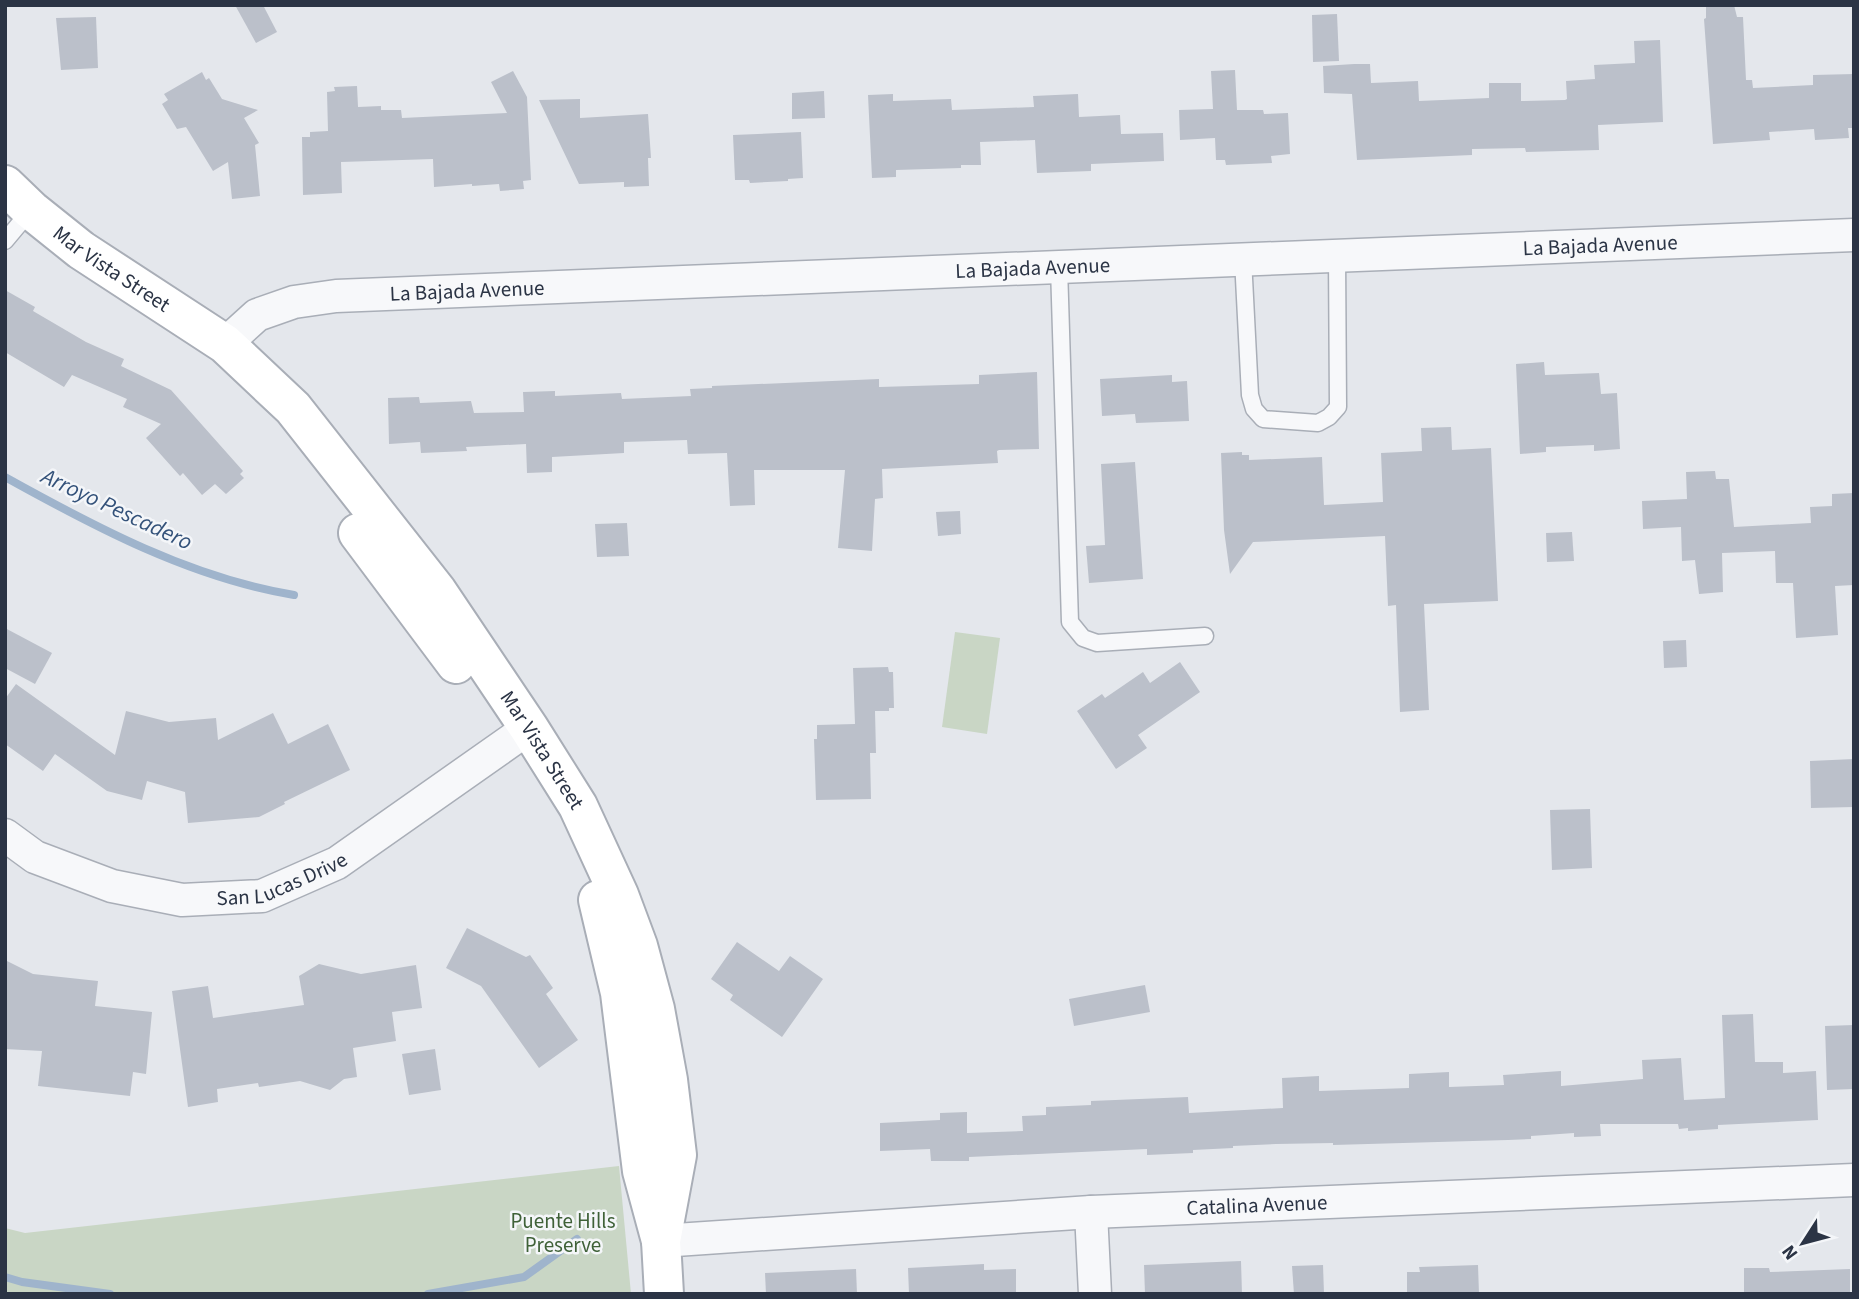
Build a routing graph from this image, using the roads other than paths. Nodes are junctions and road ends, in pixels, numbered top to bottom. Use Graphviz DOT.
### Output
graph roads {
  1 [pos="18,198"];
  2 [pos="1854,235"];
  3 [pos="5,241"];
  4 [pos="1336,255"];
  5 [pos="1243,259"];
  6 [pos="1059,267"];
  7 [pos="225,344"];
  8 [pos="1205,636"];
  9 [pos="521,734"];
  10 [pos="5,835"];
  11 [pos="1854,1180"];
  12 [pos="1091,1212"];
  13 [pos="661,1241"];
  14 [pos="664,1294"];
  15 [pos="1095,1294"];
  1 -- 3 [label="lane"];
  1 -- 7 [label="street, Mar Vista Street"];
  2 -- 4 [label="street, La Bajada Avenue"];
  4 -- 5 [label="street, La Bajada Avenue"];
  4 -- 5 [label="lane"];
  5 -- 6 [label="street, La Bajada Avenue"];
  6 -- 7 [label="street, La Bajada Avenue"];
  6 -- 8 [label="lane"];
  7 -- 9 [label="street, Mar Vista Street"];
  9 -- 10 [label="street, San Lucas Drive"];
  9 -- 13 [label="street, Mar Vista Street"];
  11 -- 12 [label="street, Catalina Avenue"];
  12 -- 13 [label="street, Catalina Avenue"];
  12 -- 15 [label="street"];
  13 -- 14 [label="street, Mar Vista Street"];
}
